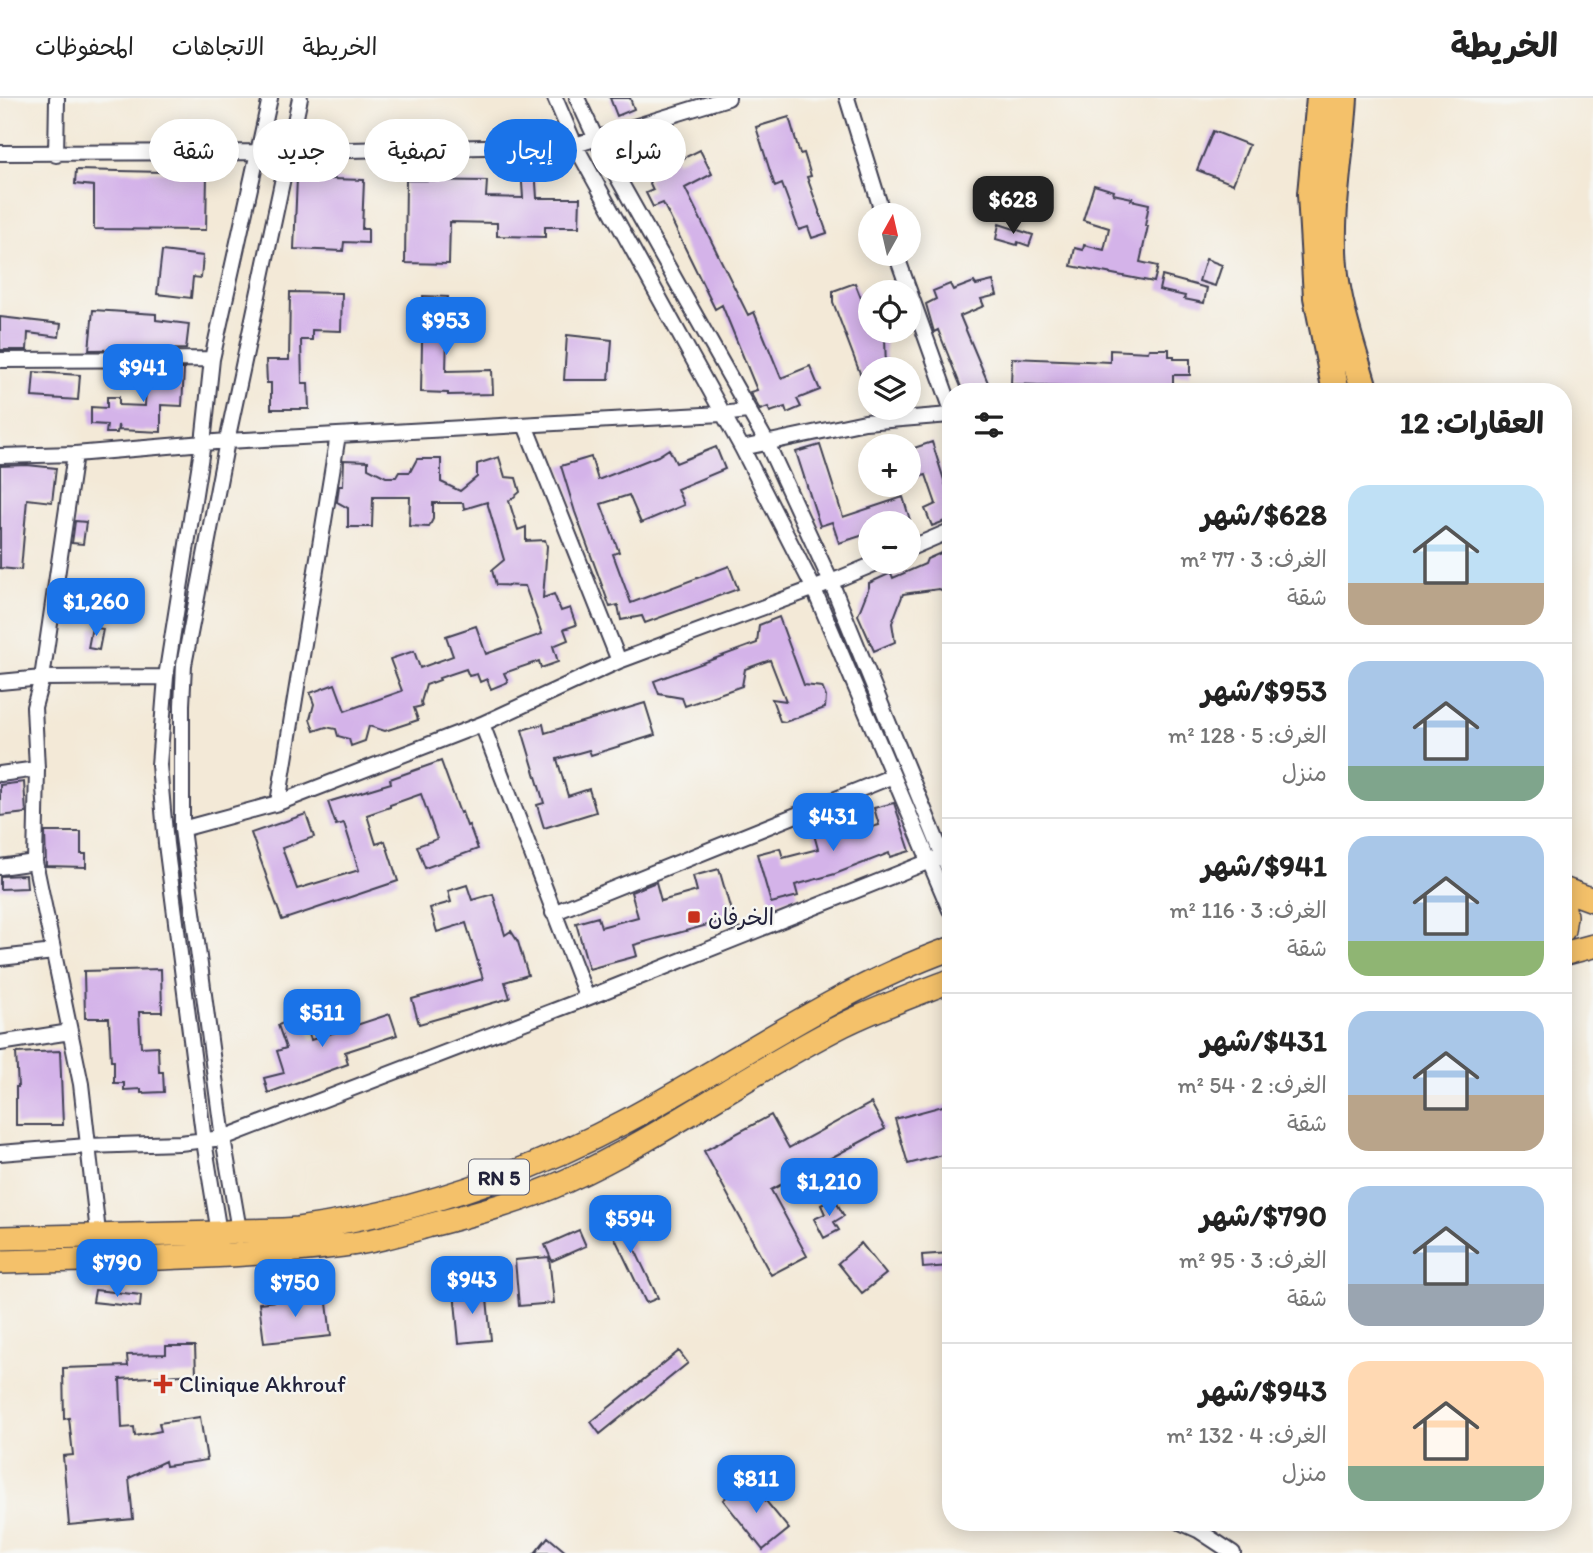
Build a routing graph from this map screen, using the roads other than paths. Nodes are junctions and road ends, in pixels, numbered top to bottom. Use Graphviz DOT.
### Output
graph roads {
  1 [pos="57,98"];
  2 [pos="270,98"];
  3 [pos="300,98"];
  4 [pos="555,98"];
  5 [pos="577,98"];
  6 [pos="728,98"];
  7 [pos="847,98"];
  8 [pos="1320,98"];
  9 [pos="1344,98"];
  10 [pos="266,119"];
  11 [pos="296,119"];
  12 [pos="564,119"];
  13 [pos="660,119"];
  14 [pos="591,128"];
  15 [pos="484,147"];
  16 [pos="577,149"];
  17 [pos="350,150"];
  18 [pos="253,152"];
  19 [pos="0,153"];
  20 [pos="56,155"];
  21 [pos="253,178"];
  22 [pos="283,182"];
  23 [pos="620,182"];
  24 [pos="879,203"];
  25 [pos="900,266"];
  26 [pos="212,359"];
  27 [pos="0,360"];
  28 [pos="942,383"];
  29 [pos="1334,383"];
  30 [pos="1362,383"];
  31 [pos="747,411"];
  32 [pos="722,414"];
  33 [pos="942,416"];
  34 [pos="526,425"];
  35 [pos="338,435"];
  36 [pos="766,441"];
  37 [pos="228,442"];
  38 [pos="203,443"];
  39 [pos="742,448"];
  40 [pos="75,454"];
  41 [pos="0,456"];
  42 [pos="942,534"];
  43 [pos="921,543"];
  44 [pos="858,571"];
  45 [pos="831,582"];
  46 [pos="813,587"];
  47 [pos="619,661"];
  48 [pos="166,677"];
  49 [pos="42,678"];
  50 [pos="0,682"];
  51 [pos="482,724"];
  52 [pos="37,769"];
  53 [pos="0,774"];
  54 [pos="893,776"];
  55 [pos="278,803"];
  56 [pos="181,828"];
  57 [pos="940,857"];
  58 [pos="35,862"];
  59 [pos="0,867"];
  60 [pos="1572,892"];
  61 [pos="1593,900"];
  62 [pos="552,912"];
  63 [pos="1593,946"];
  64 [pos="942,951"];
  65 [pos="54,952"];
  66 [pos="1572,952"];
  67 [pos="0,958"];
  68 [pos="942,984"];
  69 [pos="587,998"];
  70 [pos="70,1032"];
  71 [pos="0,1043"];
  72 [pos="223,1138"];
  73 [pos="204,1141"];
  74 [pos="87,1146"];
  75 [pos="0,1153"];
  76 [pos="229,1232"];
  77 [pos="99,1236"];
  78 [pos="0,1238"];
  79 [pos="100,1259"];
  80 [pos="0,1262"];
  81 [pos="1200,1531"];
  82 [pos="1233,1553"];
  1 -- 20 [label="street"];
  2 -- 10 [label="street"];
  3 -- 11 [label="street"];
  4 -- 12 [label="street"];
  5 -- 14 [label="street"];
  6 -- 13 [label="street"];
  7 -- 24 [label="street"];
  8 -- 29 [label="highway"];
  9 -- 30 [label="highway"];
  15 -- 17 [label="street"];
  16 -- 32 [label="street"];
  18 -- 20 [label="street"];
  19 -- 20 [label="street"];
  21 -- 26 [label="street"];
  22 -- 37 [label="street"];
  23 -- 31 [label="street"];
  25 -- 28 [label="street"];
  26 -- 27 [label="street"];
  26 -- 38 [label="street"];
  31 -- 32 [label="street"];
  31 -- 36 [label="street"];
  32 -- 34 [label="street"];
  32 -- 39 [label="street"];
  33 -- 36 [label="street"];
  34 -- 35 [label="street"];
  34 -- 47 [label="street"];
  35 -- 37 [label="street"];
  35 -- 55 [label="street"];
  36 -- 39 [label="street"];
  36 -- 45 [label="street"];
  37 -- 38 [label="street"];
  37 -- 56 [label="street"];
  38 -- 40 [label="street"];
  38 -- 48 [label="street"];
  39 -- 46 [label="street"];
  40 -- 41 [label="street"];
  40 -- 49 [label="street"];
  42 -- 43 [label="street"];
  44 -- 45 [label="street"];
  45 -- 46 [label="street"];
  45 -- 57 [label="street"];
  46 -- 47 [label="street"];
  46 -- 54 [label="street"];
  47 -- 51 [label="street"];
  48 -- 49 [label="street"];
  48 -- 73 [label="street"];
  49 -- 50 [label="street"];
  49 -- 52 [label="street"];
  51 -- 55 [label="street"];
  51 -- 62 [label="street"];
  52 -- 53 [label="street"];
  52 -- 58 [label="street"];
  54 -- 57 [label="street"];
  54 -- 62 [label="street"];
  55 -- 56 [label="street"];
  56 -- 72 [label="street"];
  57 -- 69 [label="street"];
  58 -- 59 [label="street"];
  58 -- 65 [label="street"];
  60 -- 61 [label="highway"];
  62 -- 69 [label="street"];
  63 -- 66 [label="highway"];
  64 -- 76 [label="highway, RN 5"];
  65 -- 67 [label="street"];
  65 -- 70 [label="street"];
  68 -- 79 [label="highway, RN 5"];
  69 -- 72 [label="street"];
  70 -- 71 [label="street"];
  70 -- 74 [label="street"];
  72 -- 73 [label="street"];
  72 -- 76 [label="street"];
  73 -- 74 [label="street"];
  73 -- 76 [label="street"];
  74 -- 75 [label="street"];
  74 -- 77 [label="street"];
  76 -- 77 [label="highway, RN 5"];
  77 -- 78 [label="highway, RN 5"];
  77 -- 79 [label="street"];
  79 -- 80 [label="highway, RN 5"];
  81 -- 82 [label="street"];
}
